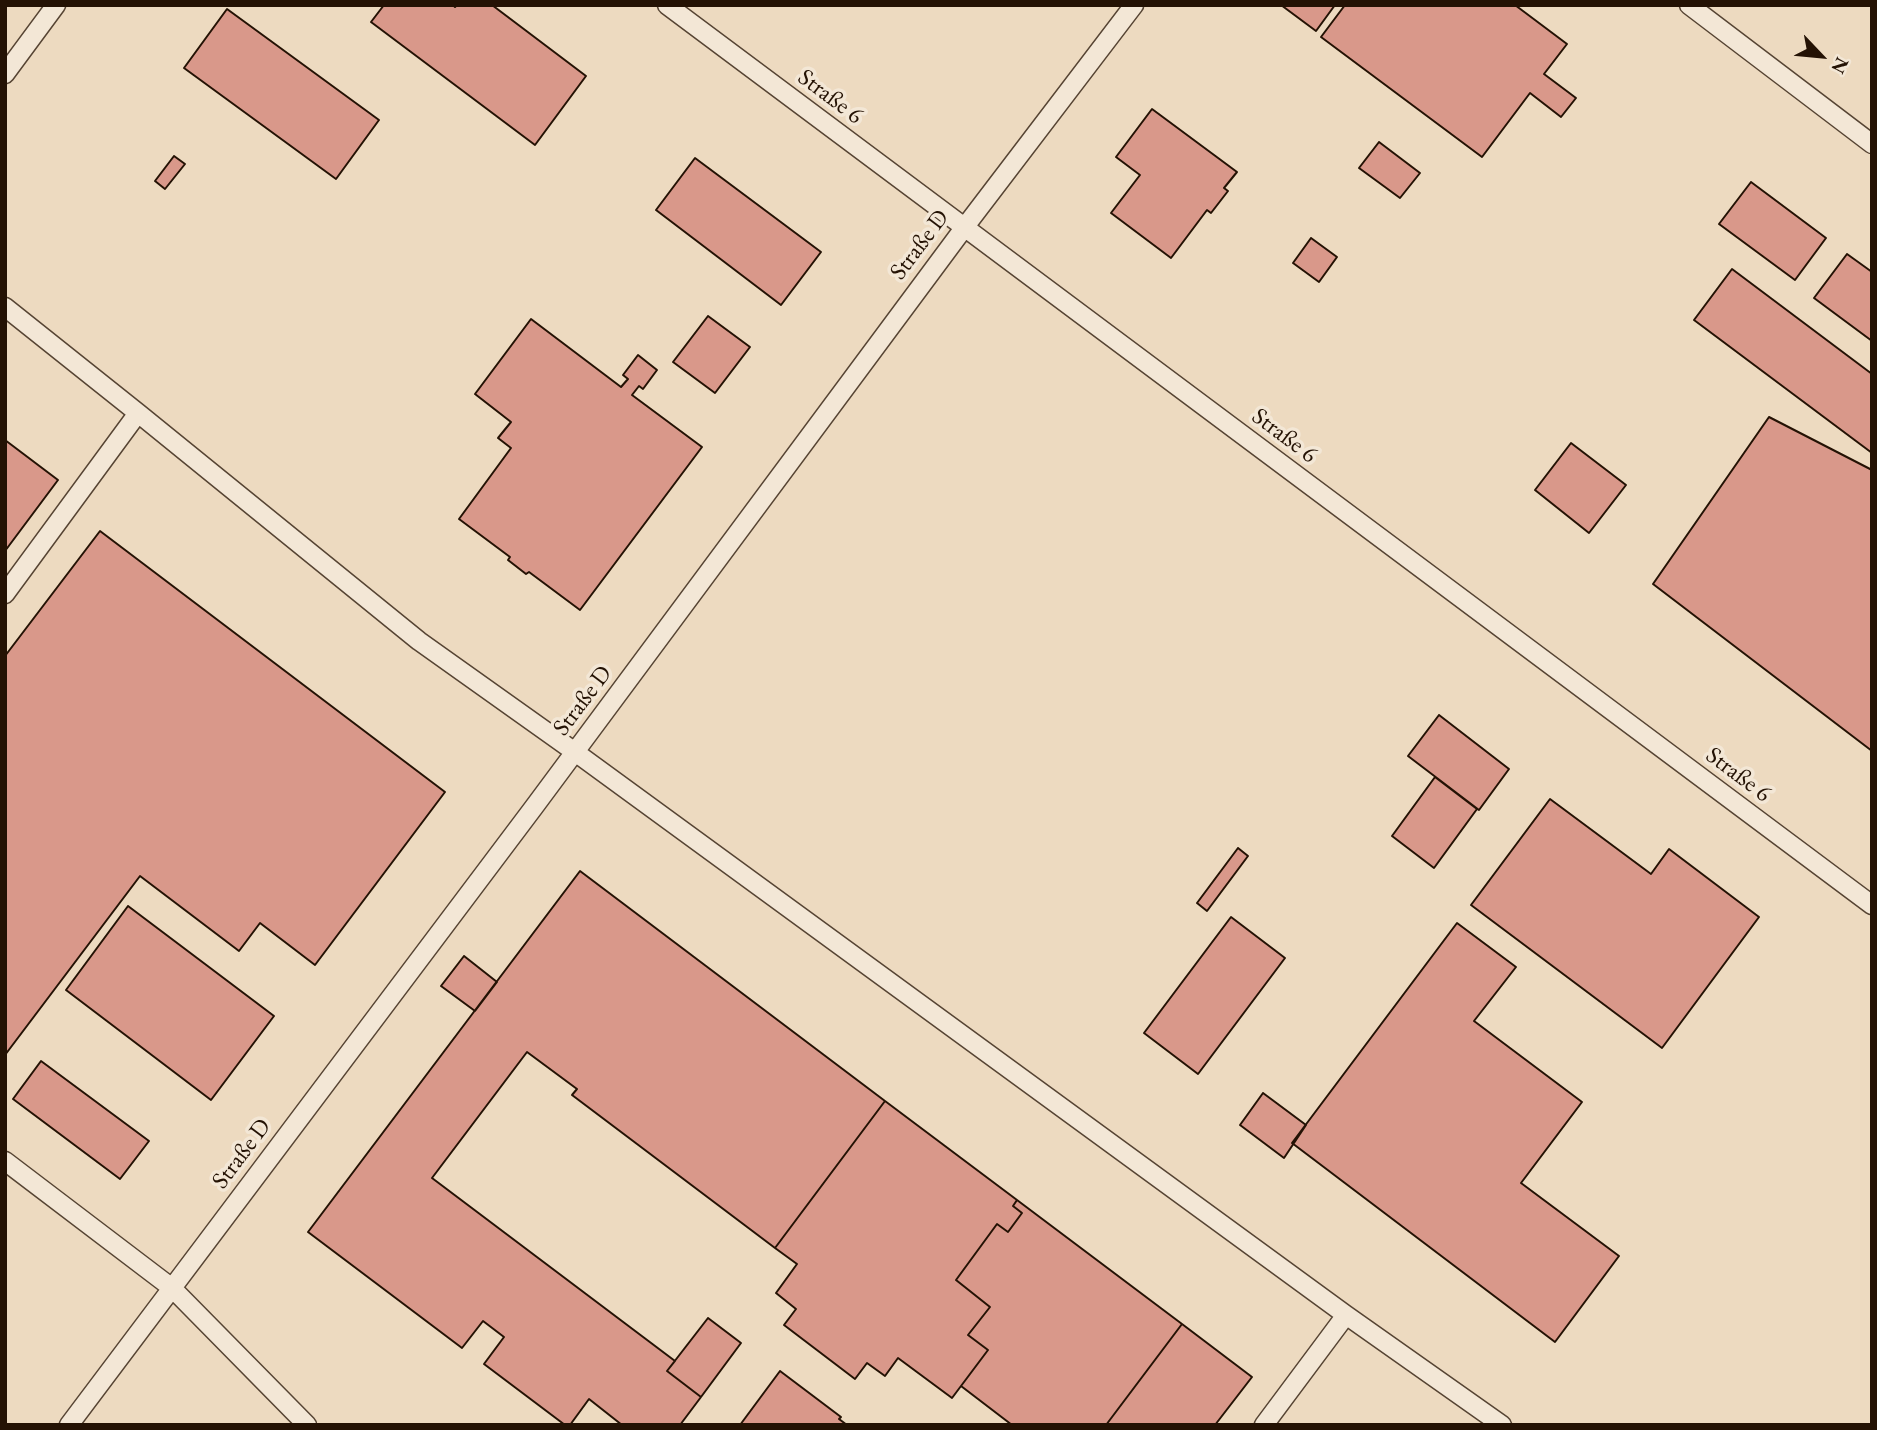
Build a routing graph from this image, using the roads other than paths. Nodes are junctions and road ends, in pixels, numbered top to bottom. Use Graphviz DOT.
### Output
graph roads {
  1 [pos="56,5"];
  2 [pos="667,5"];
  3 [pos="1134,5"];
  4 [pos="1689,5"];
  5 [pos="5,74"];
  6 [pos="1872,144"];
  7 [pos="964,228"];
  8 [pos="5,307"];
  9 [pos="138,413"];
  10 [pos="5,594"];
  11 [pos="575,752"];
  12 [pos="1872,905"];
  13 [pos="5,1161"];
  14 [pos="172,1288"];
  15 [pos="1346,1315"];
  16 [pos="69,1425"];
  17 [pos="307,1425"];
  18 [pos="1264,1425"];
  19 [pos="1502,1425"];
  1 -- 5 [label="lane"];
  2 -- 7 [label="lane, Straße 6"];
  3 -- 7 [label="lane, Straße D"];
  4 -- 6 [label="lane"];
  7 -- 11 [label="lane, Straße D"];
  7 -- 12 [label="lane, Straße 6"];
  8 -- 9 [label="lane"];
  9 -- 10 [label="lane"];
  9 -- 11 [label="lane"];
  11 -- 14 [label="lane, Straße D"];
  11 -- 15 [label="lane"];
  13 -- 14 [label="lane"];
  14 -- 16 [label="lane, Straße D"];
  14 -- 17 [label="lane"];
  15 -- 18 [label="lane"];
  15 -- 19 [label="lane"];
}
